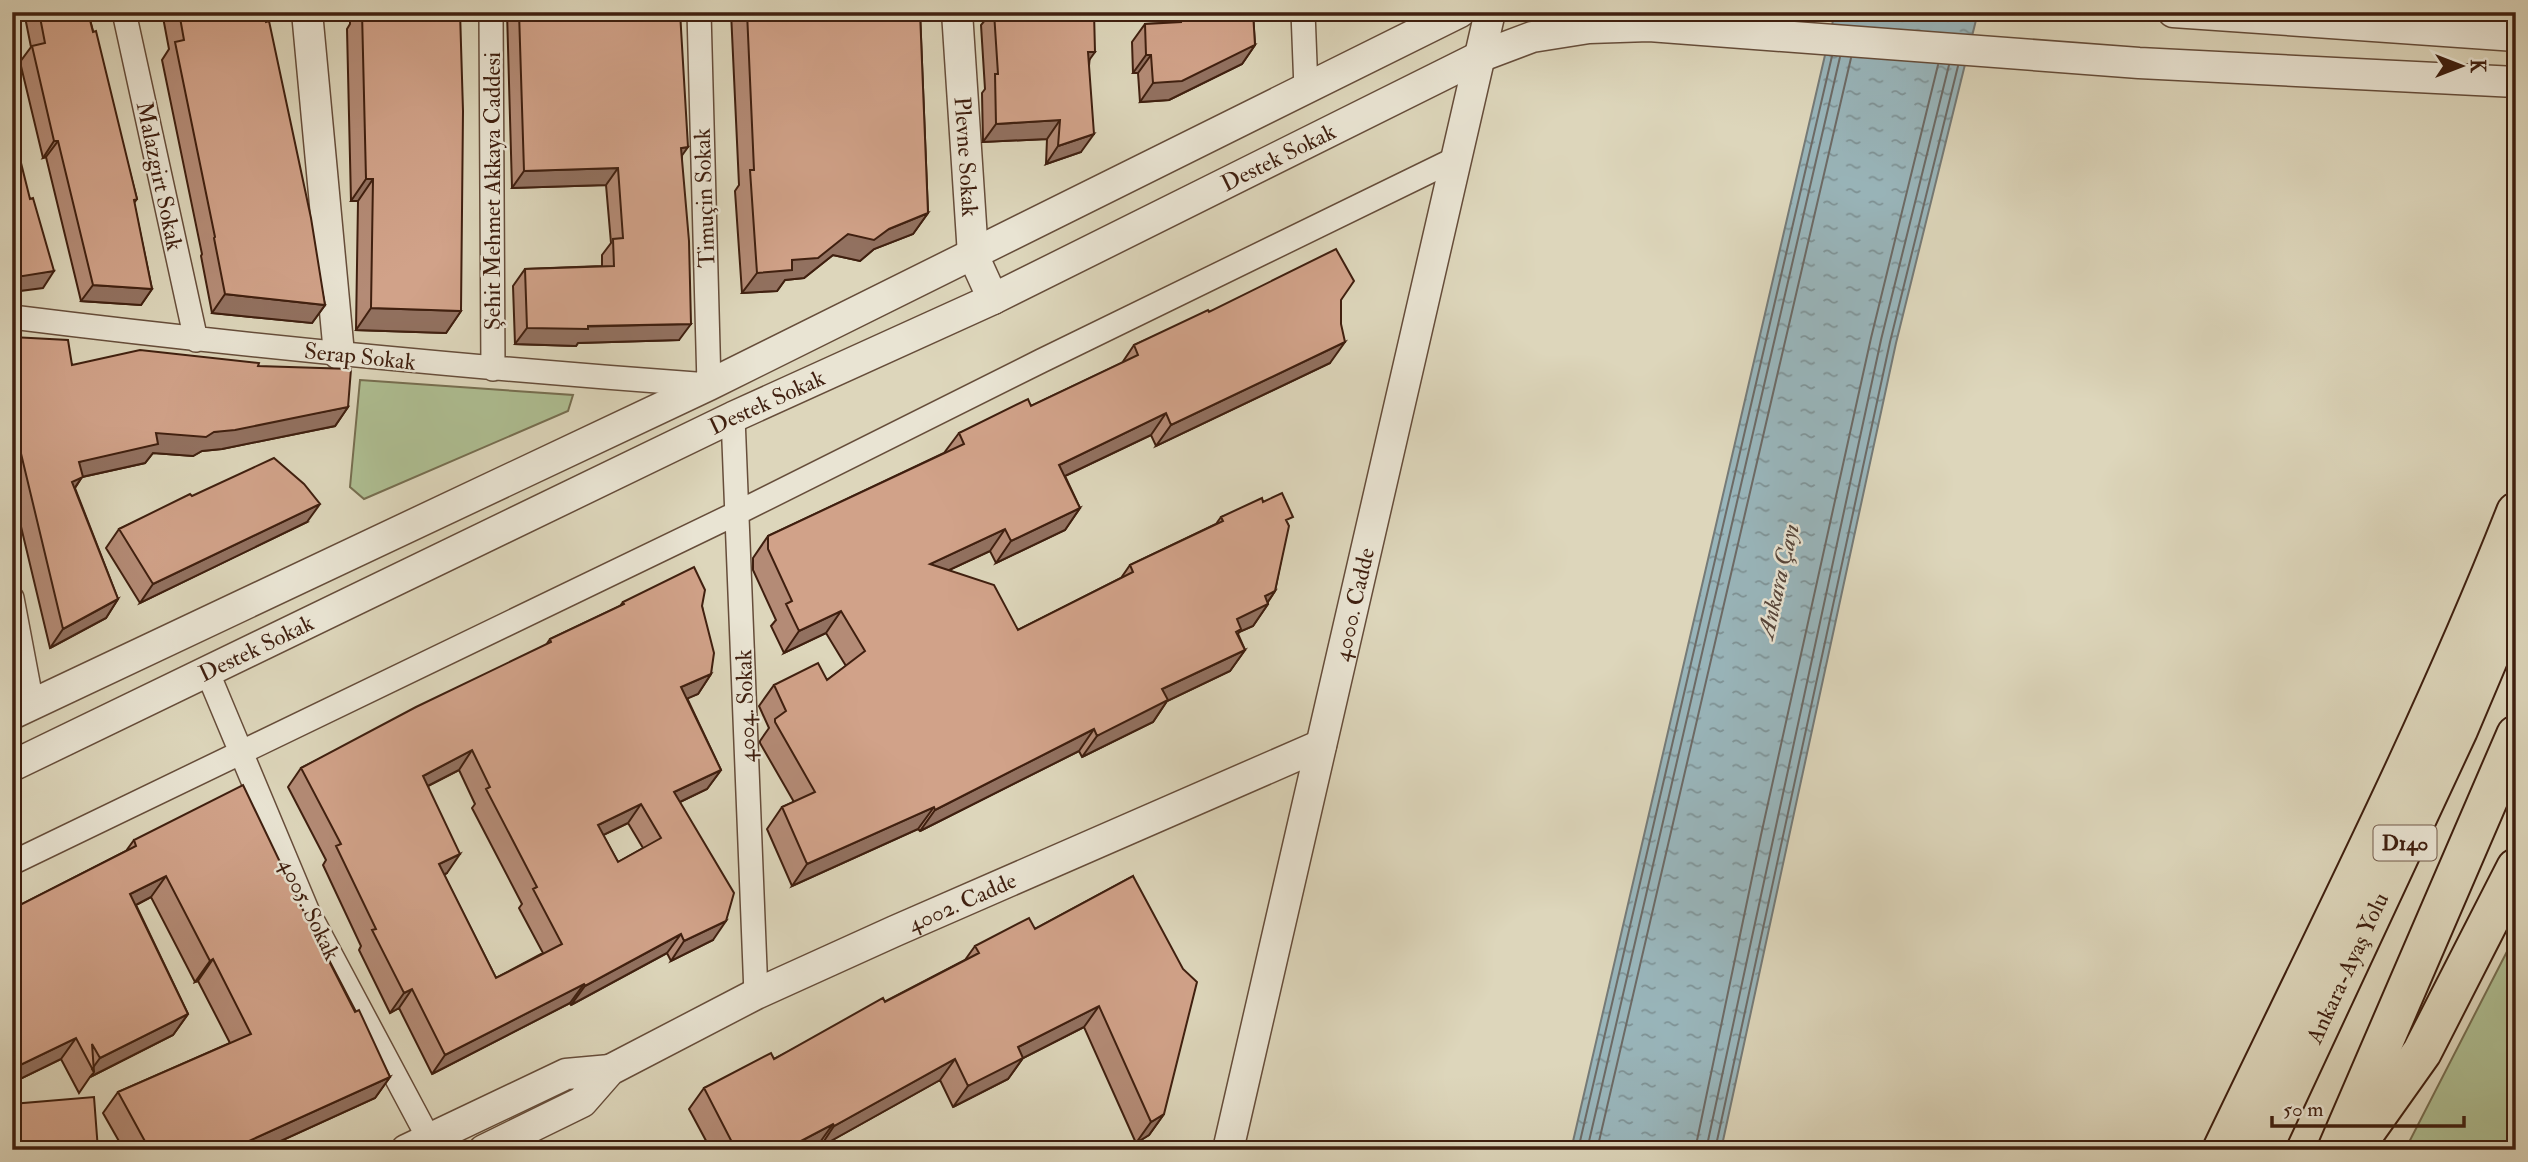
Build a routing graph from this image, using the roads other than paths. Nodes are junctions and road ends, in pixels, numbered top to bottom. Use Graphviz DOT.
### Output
graph roads {
  1 [pos="124,12"];
  2 [pos="307,12"];
  3 [pos="491,12"];
  4 [pos="699,12"];
  5 [pos="957,12"];
  6 [pos="1303,12"];
  7 [pos="1460,12"];
  8 [pos="1490,12"];
  9 [pos="2173,12"];
  10 [pos="2516,36"];
  11 [pos="1479,57"];
  12 [pos="2516,82"];
  13 [pos="1306,89"];
  14 [pos="1455,159"];
  15 [pos="973,255"];
  16 [pos="993,299"];
  17 [pos="12,317"];
  18 [pos="196,340"];
  19 [pos="340,354"];
  20 [pos="493,369"];
  21 [pos="709,385"];
  22 [pos="733,417"];
  23 [pos="2516,512"];
  24 [pos="737,513"];
  25 [pos="2516,593"];
  26 [pos="12,598"];
  27 [pos="207,671"];
  28 [pos="22,709"];
  29 [pos="2516,735"];
  30 [pos="1321,745"];
  31 [pos="241,752"];
  32 [pos="12,766"];
  33 [pos="12,863"];
  34 [pos="2516,868"];
  35 [pos="756,995"];
  36 [pos="610,1070"];
  37 [pos="417,1144"];
  38 [pos="484,1150"];
  39 [pos="1228,1150"];
  40 [pos="2222,1150"];
  41 [pos="2262,1150"];
  42 [pos="2337,1150"];
  43 [pos="2353,1150"];
  1 -- 18 [label="street, Malazgirt Sokak"];
  2 -- 19 [label="street"];
  3 -- 20 [label="street, Şehit Mehmet Akkaya Caddesi"];
  4 -- 21 [label="street, Timuçin Sokak"];
  5 -- 15 [label="street, Plevne Sokak"];
  6 -- 13 [label="street"];
  7 -- 13 [label="street, Destek Sokak"];
  8 -- 11 [label="street"];
  9 -- 10 [label="street"];
  11 -- 12 [label="street, Destek Sokak"];
  11 -- 14 [label="street, 4000. Cadde"];
  11 -- 16 [label="street, Destek Sokak"];
  13 -- 15 [label="street, Destek Sokak"];
  14 -- 24 [label="street"];
  14 -- 30 [label="street, 4000. Cadde"];
  15 -- 16 [label="street, Plevne Sokak"];
  15 -- 21 [label="street, Destek Sokak"];
  16 -- 22 [label="street, Destek Sokak"];
  17 -- 18 [label="street, Serap Sokak"];
  18 -- 19 [label="street, Serap Sokak"];
  19 -- 20 [label="street, Serap Sokak"];
  20 -- 21 [label="street, Serap Sokak"];
  21 -- 28 [label="street, Destek Sokak"];
  22 -- 24 [label="street, 4004. Sokak"];
  22 -- 27 [label="street, Destek Sokak"];
  23 -- 40 [label="highway"];
  24 -- 31 [label="street"];
  24 -- 35 [label="street, 4004. Sokak"];
  25 -- 41 [label="highway, Ankara-Ayaş Yolu / D140"];
  26 -- 28 [label="street"];
  27 -- 31 [label="street, 4005. Sokak"];
  27 -- 32 [label="street, Destek Sokak"];
  29 -- 42 [label="highway, D140"];
  30 -- 35 [label="street, 4002. Cadde"];
  30 -- 39 [label="street, 4000. Cadde"];
  31 -- 33 [label="street"];
  31 -- 37 [label="street, 4005. Sokak"];
  34 -- 43 [label="highway"];
  35 -- 36 [label="street, 4002. Cadde"];
  36 -- 37 [label="street, 4002. Cadde"];
  36 -- 38 [label="street, 4002. Cadde"];
}
